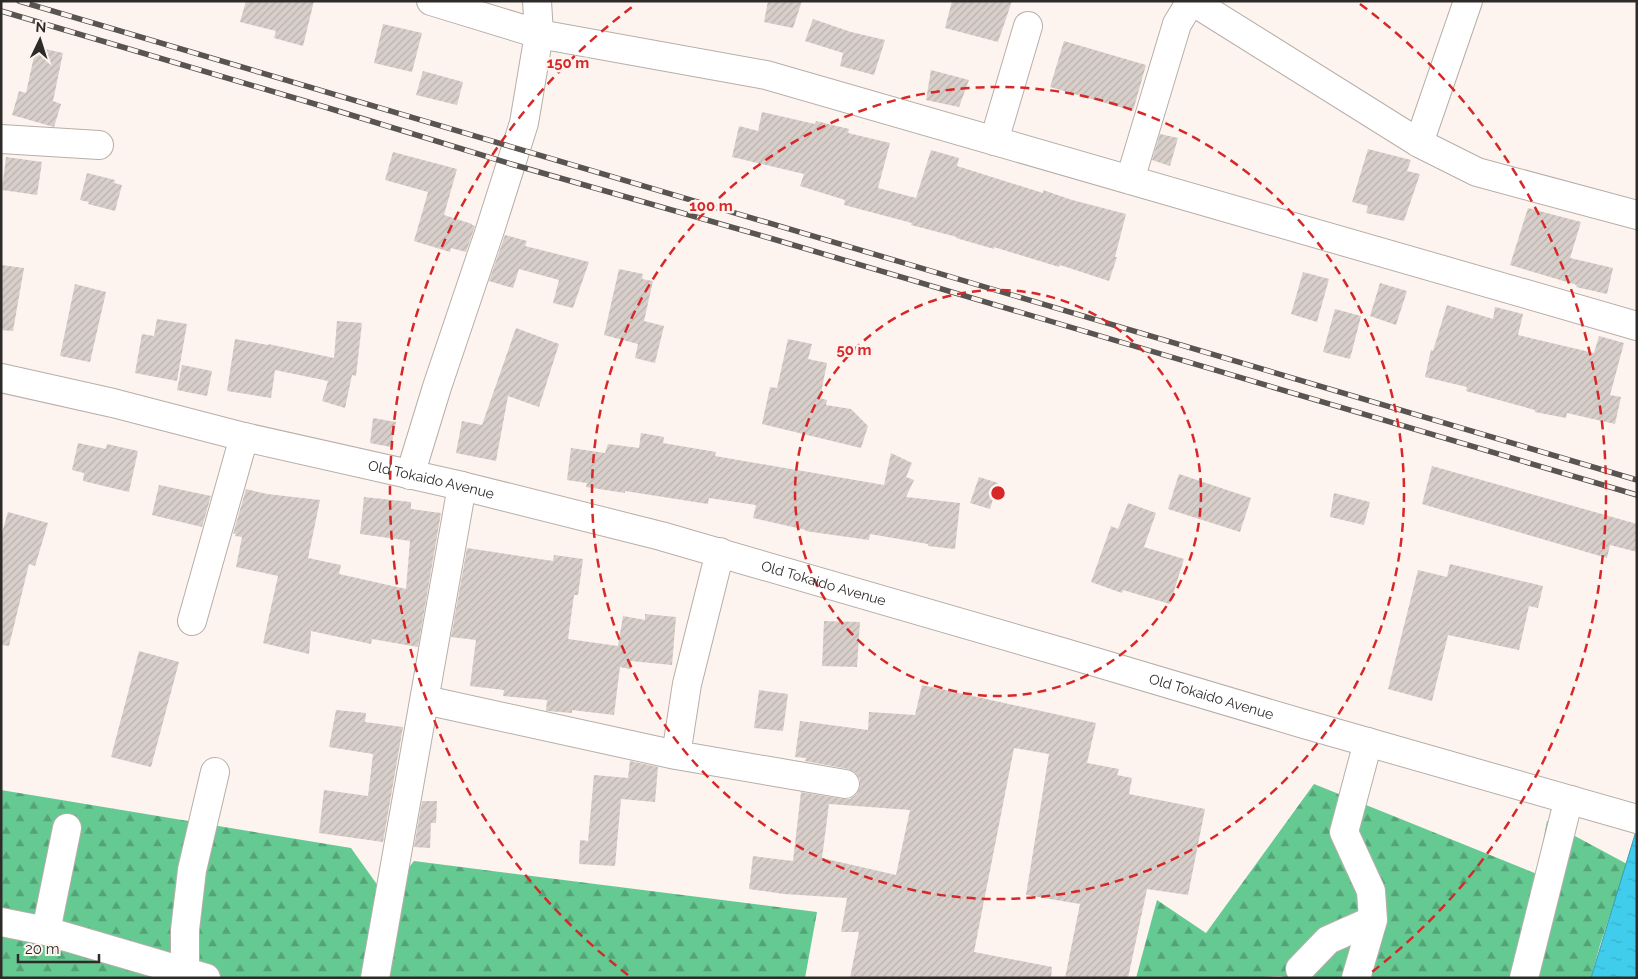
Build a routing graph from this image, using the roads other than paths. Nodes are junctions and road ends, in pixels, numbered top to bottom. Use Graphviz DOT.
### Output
graph roads {
  1 [pos="431,1"];
  2 [pos="537,1"];
  3 [pos="1191,1"];
  4 [pos="1468,1"];
  5 [pos="1028,26"];
  6 [pos="539,34"];
  7 [pos="1,139"];
  8 [pos="994,141"];
  9 [pos="99,144"];
  10 [pos="1419,144"];
  11 [pos="1130,180"];
  12 [pos="1637,215"];
  13 [pos="1637,326"];
  14 [pos="1,378"];
  15 [pos="244,437"];
  16 [pos="410,475"];
  17 [pos="462,486"];
  18 [pos="720,552"];
  19 [pos="192,621"];
  20 [pos="425,700"];
  21 [pos="1368,742"];
  22 [pos="676,754"];
  23 [pos="215,772"];
  24 [pos="845,784"];
  25 [pos="1578,802"];
  26 [pos="1637,819"];
  27 [pos="67,828"];
  28 [pos="1373,920"];
  29 [pos="1,922"];
  30 [pos="46,931"];
  31 [pos="1300,969"];
  32 [pos="195,975"];
  33 [pos="374,978"];
  34 [pos="1356,978"];
  35 [pos="1524,978"];
  1 -- 6 [label="street"];
  2 -- 6 [label="street"];
  3 -- 10 [label="street"];
  3 -- 11 [label="street"];
  4 -- 10 [label="street"];
  5 -- 8 [label="street"];
  6 -- 8 [label="street"];
  6 -- 16 [label="street"];
  7 -- 9 [label="street"];
  8 -- 11 [label="street"];
  10 -- 12 [label="street"];
  11 -- 13 [label="street"];
  14 -- 15 [label="street, Old Tokaido Avenue"];
  15 -- 16 [label="street, Old Tokaido Avenue"];
  15 -- 19 [label="street"];
  16 -- 17 [label="street, Old Tokaido Avenue"];
  17 -- 18 [label="street, Old Tokaido Avenue"];
  17 -- 20 [label="street"];
  18 -- 21 [label="street, Old Tokaido Avenue"];
  18 -- 22 [label="street"];
  20 -- 22 [label="street"];
  20 -- 33 [label="street"];
  21 -- 25 [label="street, Old Tokaido Avenue"];
  21 -- 28 [label="street"];
  22 -- 24 [label="street"];
  23 -- 32 [label="street"];
  25 -- 26 [label="street, Old Tokaido Avenue"];
  25 -- 35 [label="street"];
  27 -- 30 [label="street"];
  28 -- 31 [label="street"];
  28 -- 34 [label="street"];
  29 -- 30 [label="street"];
  30 -- 32 [label="street"];
}
